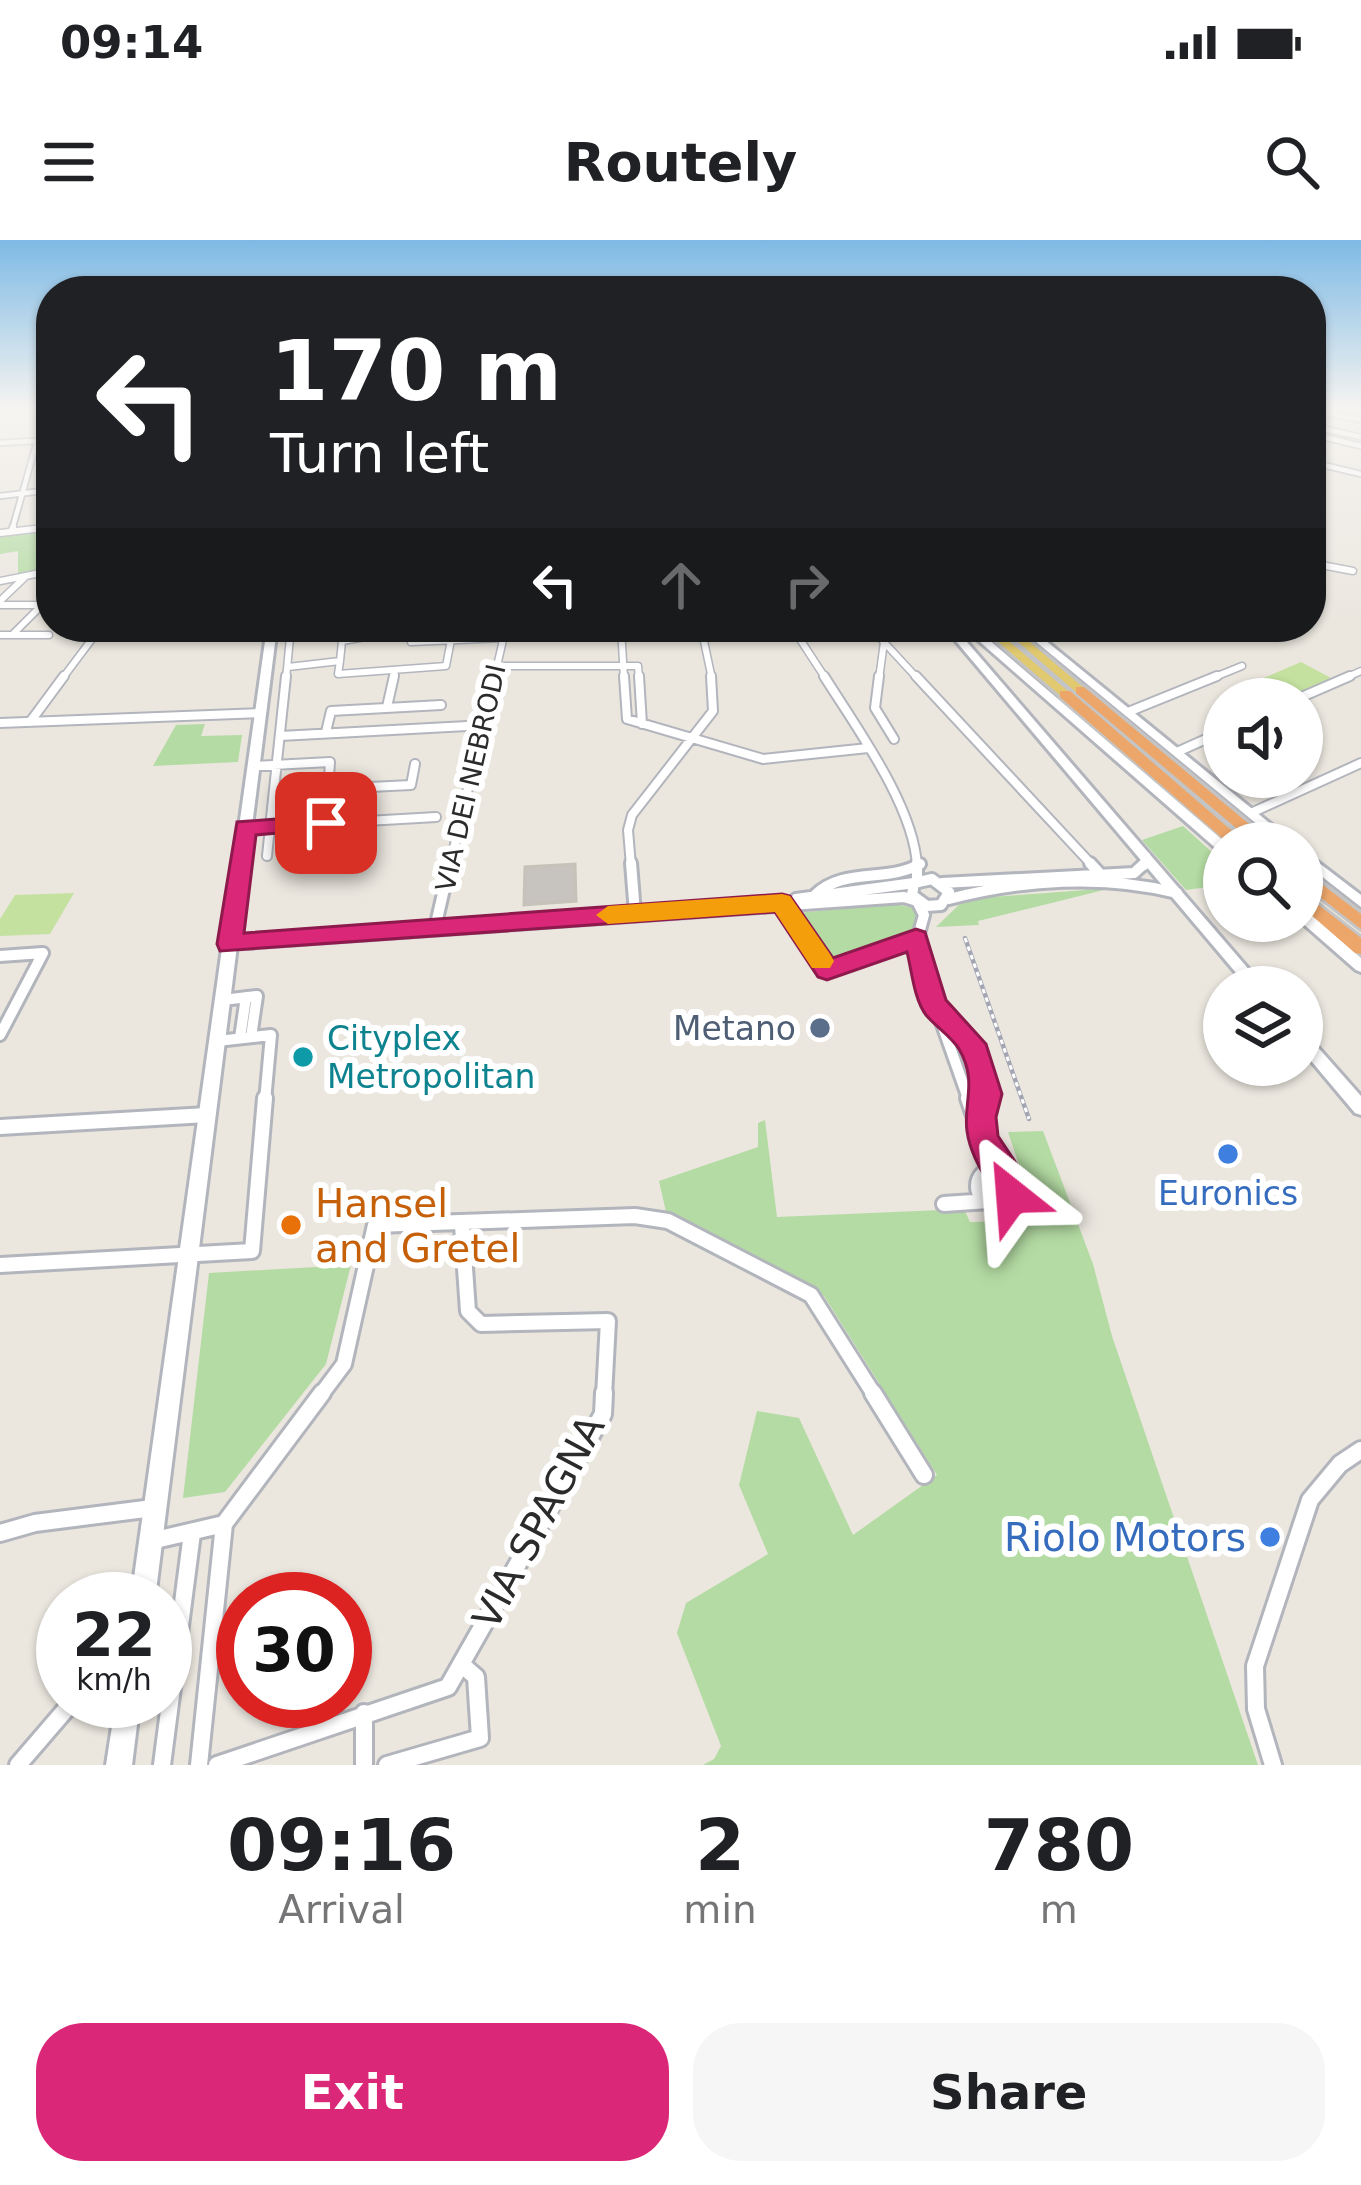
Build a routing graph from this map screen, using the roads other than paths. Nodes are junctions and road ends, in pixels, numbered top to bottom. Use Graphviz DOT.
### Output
graph roads {
  1 [pos="24,480"];
  2 [pos="36,492"];
  3 [pos="20,494"];
  4 [pos="0,496"];
  5 [pos="36,529"];
  6 [pos="11,532"];
  7 [pos="0,533"];
  8 [pos="1326,566"];
  9 [pos="1353,571"];
  10 [pos="36,574"];
  11 [pos="27,576"];
  12 [pos="0,580"];
  13 [pos="0,603"];
  14 [pos="36,605"];
  15 [pos="36,614"];
  16 [pos="0,635"];
  17 [pos="13,635"];
  18 [pos="36,635"];
  19 [pos="90,642"];
  20 [pos="270,642"];
  21 [pos="290,642"];
  22 [pos="342,642"];
  23 [pos="451,642"];
  24 [pos="502,642"];
  25 [pos="621,642"];
  26 [pos="704,642"];
  27 [pos="801,642"];
  28 [pos="884,642"];
  29 [pos="963,642"];
  30 [pos="985,642"];
  31 [pos="999,642"];
  32 [pos="1004,642"];
  33 [pos="1021,642"];
  34 [pos="1042,642"];
  35 [pos="340,661"];
  36 [pos="622,664"];
  37 [pos="498,666"];
  38 [pos="1242,666"];
  39 [pos="288,667"];
  40 [pos="394,670"];
  41 [pos="1361,671"];
  42 [pos="1323,688"];
  43 [pos="1072,692"];
  44 [pos="441,705"];
  45 [pos="387,707"];
  46 [pos="1129,712"];
  47 [pos="260,713"];
  48 [pos="30,722"];
  49 [pos="0,723"];
  50 [pos="642,724"];
  51 [pos="1079,724"];
  52 [pos="486,725"];
  53 [pos="326,732"];
  54 [pos="280,736"];
  55 [pos="894,739"];
  56 [pos="693,740"];
  57 [pos="1203,740"];
  58 [pos="868,748"];
  59 [pos="1177,752"];
  60 [pos="1361,763"];
  61 [pos="276,764"];
  62 [pos="415,764"];
  63 [pos="254,766"];
  64 [pos="328,789"];
  65 [pos="1251,813"];
  66 [pos="436,818"];
  67 [pos="1215,822"];
  68 [pos="1237,822"];
  69 [pos="1262,822"];
  70 [pos="326,823"];
  71 [pos="270,826"];
  72 [pos="245,828"];
  73 [pos="1203,830"];
  74 [pos="267,856"];
  75 [pos="1146,856"];
  76 [pos="920,864"];
  77 [pos="1097,870"];
  78 [pos="1323,871"];
  79 [pos="1162,875"];
  80 [pos="1137,878"];
  81 [pos="915,882"];
  82 [pos="942,883"];
  83 [pos="1323,891"];
  84 [pos="1177,892"];
  85 [pos="815,895"];
  86 [pos="916,901"];
  87 [pos="947,901"];
  88 [pos="1361,902"];
  89 [pos="782,903"];
  90 [pos="635,913"];
  91 [pos="1323,916"];
  92 [pos="1361,923"];
  93 [pos="435,928"];
  94 [pos="919,934"];
  95 [pos="1323,934"];
  96 [pos="230,944"];
  97 [pos="1361,948"];
  98 [pos="0,956"];
  99 [pos="1239,966"];
  100 [pos="1361,966"];
  101 [pos="222,1000"];
  102 [pos="938,1012"];
  103 [pos="0,1035"];
  104 [pos="245,1037"];
  105 [pos="217,1041"];
  106 [pos="1323,1064"];
  107 [pos="1361,1108"];
  108 [pos="207,1115"];
  109 [pos="0,1127"];
  110 [pos="984,1143"];
  111 [pos="980,1173"];
  112 [pos="1007,1176"];
  113 [pos="979,1190"];
  114 [pos="992,1202"];
  115 [pos="961,1203"];
  116 [pos="944,1204"];
  117 [pos="462,1225"];
  118 [pos="189,1255"];
  119 [pos="0,1265"];
  120 [pos="1361,1450"];
  121 [pos="924,1475"];
  122 [pos="156,1508"];
  123 [pos="224,1524"];
  124 [pos="0,1533"];
  125 [pos="192,1533"];
  126 [pos="152,1541"];
  127 [pos="147,1572"];
  128 [pos="461,1664"];
  129 [pos="372,1711"];
  130 [pos="50,1728"];
  131 [pos="124,1728"];
  132 [pos="322,1728"];
  133 [pos="364,1728"];
  134 [pos="19,1765"];
  135 [pos="119,1765"];
  136 [pos="162,1765"];
  137 [pos="200,1765"];
  138 [pos="217,1765"];
  139 [pos="364,1765"];
  140 [pos="387,1765"];
  141 [pos="1273,1765"];
  1 -- 3 [label="street"];
  2 -- 3 [label="street"];
  3 -- 4 [label="street"];
  3 -- 6 [label="street"];
  5 -- 6 [label="street"];
  6 -- 7 [label="street"];
  8 -- 9 [label="street"];
  10 -- 11 [label="street"];
  11 -- 12 [label="street"];
  11 -- 13 [label="street"];
  13 -- 14 [label="street"];
  15 -- 17 [label="street"];
  16 -- 17 [label="street"];
  17 -- 18 [label="street"];
  19 -- 48 [label="street"];
  20 -- 47 [label="street"];
  21 -- 39 [label="street"];
  22 -- 35 [label="street"];
  23 -- 40 [label="street"];
  24 -- 37 [label="street, VIA DEI NEBRODI"];
  25 -- 36 [label="street"];
  26 -- 56 [label="street"];
  27 -- 58 [label="street"];
  28 -- 55 [label="street"];
  28 -- 77 [label="street"];
  29 -- 75 [label="street"];
  30 -- 51 [label="street"];
  31 -- 51 [label="street"];
  32 -- 43 [label="main road"];
  33 -- 43 [label="main road"];
  34 -- 46 [label="street"];
  35 -- 39 [label="street"];
  35 -- 40 [label="street"];
  36 -- 37 [label="street"];
  36 -- 50 [label="street"];
  36 -- 50 [label="street"];
  37 -- 52 [label="street, VIA DEI NEBRODI"];
  38 -- 46 [label="street"];
  39 -- 54 [label="street"];
  40 -- 45 [label="street"];
  41 -- 42 [label="street"];
  43 -- 67 [label="highway"];
  43 -- 68 [label="highway"];
  44 -- 45 [label="street"];
  45 -- 53 [label="street"];
  46 -- 59 [label="street"];
  47 -- 48 [label="street"];
  47 -- 63 [label="street"];
  48 -- 49 [label="street"];
  50 -- 56 [label="street"];
  51 -- 73 [label="street"];
  52 -- 53 [label="street"];
  52 -- 93 [label="street, VIA DEI NEBRODI"];
  53 -- 54 [label="street"];
  54 -- 61 [label="street"];
  56 -- 58 [label="street"];
  56 -- 90 [label="street"];
  57 -- 59 [label="street"];
  58 -- 76 [label="street"];
  59 -- 65 [label="street"];
  60 -- 65 [label="street"];
  61 -- 63 [label="street"];
  61 -- 64 [label="street"];
  61 -- 71 [label="street"];
  62 -- 64 [label="street"];
  63 -- 72 [label="street"];
  64 -- 70 [label="street"];
  65 -- 69 [label="street"];
  66 -- 70 [label="street"];
  70 -- 71 [label="street"];
  71 -- 72 [label="street"];
  71 -- 74 [label="street"];
  72 -- 96 [label="street"];
  75 -- 79 [label="street"];
  75 -- 80 [label="street"];
  76 -- 81 [label="street"];
  76 -- 85 [label="street"];
  77 -- 80 [label="street"];
  77 -- 82 [label="street"];
  78 -- 88 [label="street"];
  79 -- 80 [label="street"];
  79 -- 84 [label="street"];
  80 -- 84 [label="street"];
  80 -- 87 [label="street"];
  81 -- 82 [label="street"];
  81 -- 85 [label="street"];
  81 -- 86 [label="street"];
  82 -- 87 [label="street"];
  83 -- 92 [label="highway"];
  84 -- 99 [label="street"];
  85 -- 89 [label="street"];
  86 -- 87 [label="street"];
  86 -- 89 [label="street"];
  86 -- 94 [label="street"];
  87 -- 94 [label="street"];
  89 -- 90 [label="street"];
  89 -- 94 [label="street"];
  90 -- 93 [label="street"];
  91 -- 97 [label="highway"];
  93 -- 96 [label="street"];
  94 -- 102 [label="street"];
  95 -- 100 [label="street"];
  96 -- 101 [label="street"];
  98 -- 103 [label="street"];
  101 -- 104 [label="street"];
  101 -- 105 [label="street"];
  102 -- 110 [label="street"];
  102 -- 110 [label="street"];
  104 -- 105 [label="street"];
  104 -- 118 [label="street"];
  105 -- 108 [label="street"];
  106 -- 107 [label="street"];
  108 -- 109 [label="street"];
  108 -- 118 [label="street"];
  110 -- 111 [label="street"];
  110 -- 112 [label="street"];
  111 -- 112 [label="street"];
  111 -- 113 [label="street"];
  112 -- 114 [label="street"];
  113 -- 114 [label="street"];
  113 -- 115 [label="street"];
  114 -- 115 [label="street"];
  115 -- 116 [label="street"];
  117 -- 121 [label="street"];
  117 -- 123 [label="street"];
  117 -- 128 [label="street, VIA SPAGNA"];
  118 -- 119 [label="street"];
  118 -- 122 [label="street"];
  120 -- 141 [label="street"];
  122 -- 124 [label="street"];
  122 -- 126 [label="street"];
  123 -- 125 [label="street"];
  123 -- 137 [label="street"];
  125 -- 126 [label="street"];
  125 -- 136 [label="street"];
  126 -- 127 [label="street"];
  128 -- 129 [label="street, VIA SPAGNA"];
  128 -- 140 [label="street, VIA SPAGNA"];
  130 -- 134 [label="street"];
  131 -- 135 [label="street"];
  132 -- 138 [label="street, VIA SPAGNA"];
  133 -- 139 [label="street"];
}
